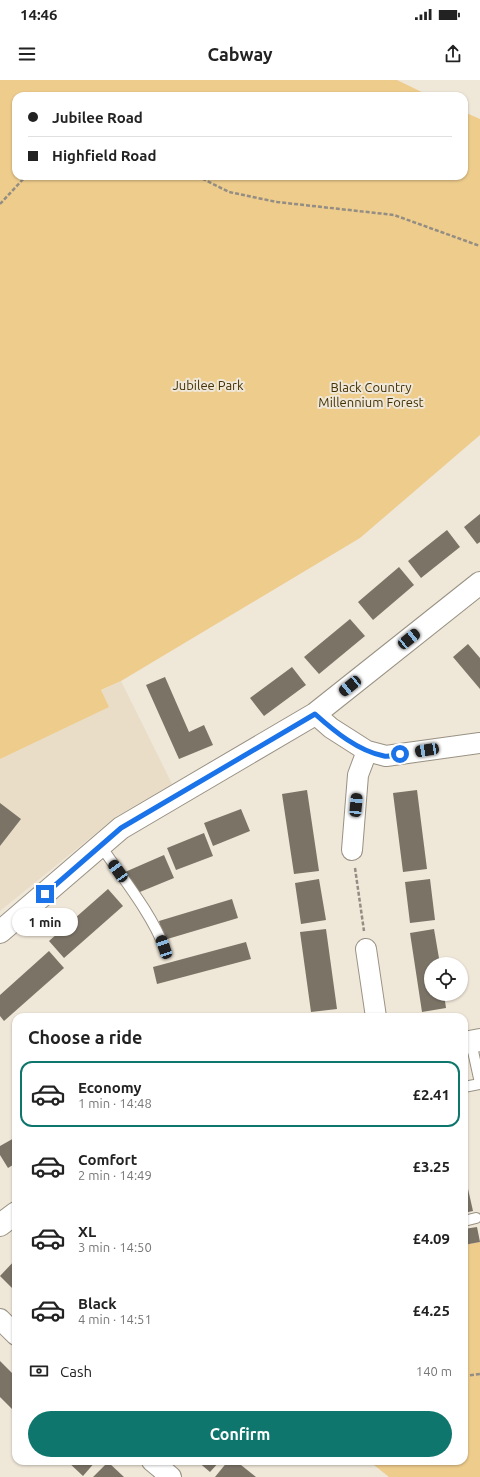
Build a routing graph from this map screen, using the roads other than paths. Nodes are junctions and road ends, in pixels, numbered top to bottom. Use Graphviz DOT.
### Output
graph roads {
  1 [pos="480,583"];
  2 [pos="315,714"];
  3 [pos="480,743"];
  4 [pos="367,751"];
  5 [pos="100,846"];
  6 [pos="352,850"];
  7 [pos="0,932"];
  8 [pos="164,947"];
  9 [pos="366,949"];
  10 [pos="375,1013"];
  11 [pos="472,1041"];
  12 [pos="480,1083"];
  13 [pos="468,1086"];
  14 [pos="12,1216"];
  15 [pos="476,1218"];
  16 [pos="468,1220"];
  17 [pos="0,1225"];
  18 [pos="0,1319"];
  19 [pos="12,1331"];
  20 [pos="156,1465"];
  21 [pos="170,1477"];
  1 -- 2 [label="street"];
  2 -- 4 [label="street"];
  2 -- 5 [label="street"];
  3 -- 4 [label="street"];
  4 -- 6 [label="street"];
  5 -- 7 [label="street"];
  5 -- 8 [label="lane"];
  9 -- 10 [label="street"];
  11 -- 12 [label="lane"];
  12 -- 13 [label="lane"];
  14 -- 17 [label="street"];
  15 -- 16 [label="lane"];
  18 -- 19 [label="street"];
  20 -- 21 [label="street"];
}
